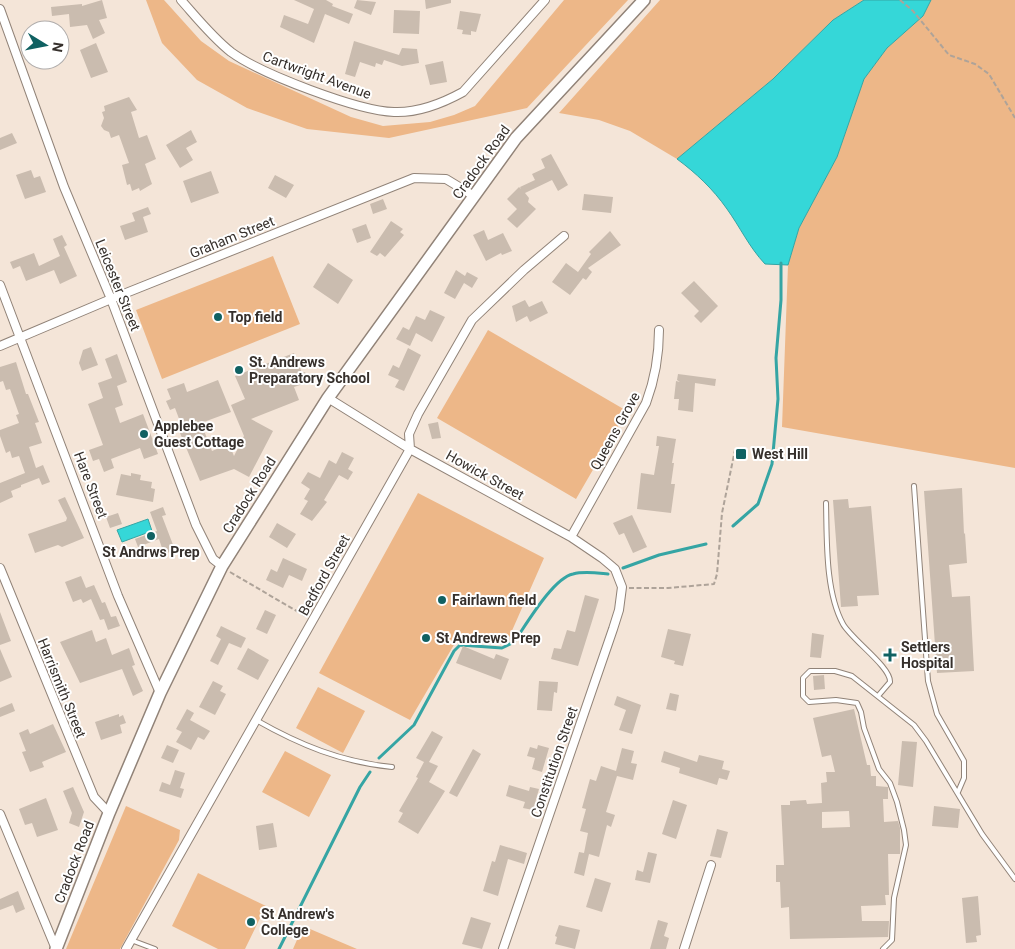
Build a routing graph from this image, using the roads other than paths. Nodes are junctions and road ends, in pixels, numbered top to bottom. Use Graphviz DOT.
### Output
graph roads {
  1 [pos="181,0"];
  2 [pos="545,0"];
  3 [pos="644,0"];
  4 [pos="0,10"];
  5 [pos="474,196"];
  6 [pos="564,236"];
  7 [pos="0,285"];
  8 [pos="111,298"];
  9 [pos="659,330"];
  10 [pos="20,337"];
  11 [pos="0,346"];
  12 [pos="328,398"];
  13 [pos="410,448"];
  14 [pos="914,486"];
  15 [pos="826,503"];
  16 [pos="570,536"];
  17 [pos="222,566"];
  18 [pos="0,568"];
  19 [pos="622,585"];
  20 [pos="160,693"];
  21 [pos="878,696"];
  22 [pos="255,720"];
  23 [pos="392,767"];
  24 [pos="958,792"];
  25 [pos="110,812"];
  26 [pos="0,814"];
  27 [pos="711,864"];
  28 [pos="1015,879"];
  29 [pos="131,940"];
  30 [pos="56,949"];
  31 [pos="126,949"];
  32 [pos="155,949"];
  33 [pos="503,949"];
  34 [pos="684,949"];
  35 [pos="883,949"];
  1 -- 2 [label="street, Cartwright Avenue"];
  3 -- 5 [label="main road, Cradock Road"];
  4 -- 8 [label="street, Leicester Street"];
  5 -- 8 [label="street, Graham Street"];
  5 -- 12 [label="main road, Cradock Road"];
  6 -- 13 [label="street, Bedford Street"];
  7 -- 10 [label="street, Hare Street"];
  8 -- 10 [label="street, Graham Street"];
  8 -- 17 [label="street, Leicester Street"];
  9 -- 16 [label="street, Queens Grove"];
  10 -- 11 [label="street, Graham Street"];
  10 -- 20 [label="street, Hare Street"];
  12 -- 13 [label="street, Howick Street"];
  12 -- 17 [label="main road, Cradock Road"];
  13 -- 16 [label="street, Howick Street"];
  13 -- 22 [label="street, Bedford Street"];
  14 -- 24 [label="lane"];
  15 -- 21 [label="lane"];
  16 -- 19 [label="street, Howick Street"];
  17 -- 20 [label="main road, Cradock Road"];
  18 -- 25 [label="street, Harrismith Street"];
  19 -- 33 [label="street, Constitution Street"];
  20 -- 25 [label="main road, Cradock Road"];
  21 -- 24 [label="lane"];
  21 -- 35 [label="lane"];
  22 -- 23 [label="lane"];
  22 -- 29 [label="street, Bedford Street"];
  24 -- 28 [label="lane"];
  25 -- 30 [label="main road, Cradock Road"];
  26 -- 30 [label="street"];
  27 -- 34 [label="street"];
  29 -- 31 [label="street, Bedford Street"];
  29 -- 32 [label="lane"];
}
